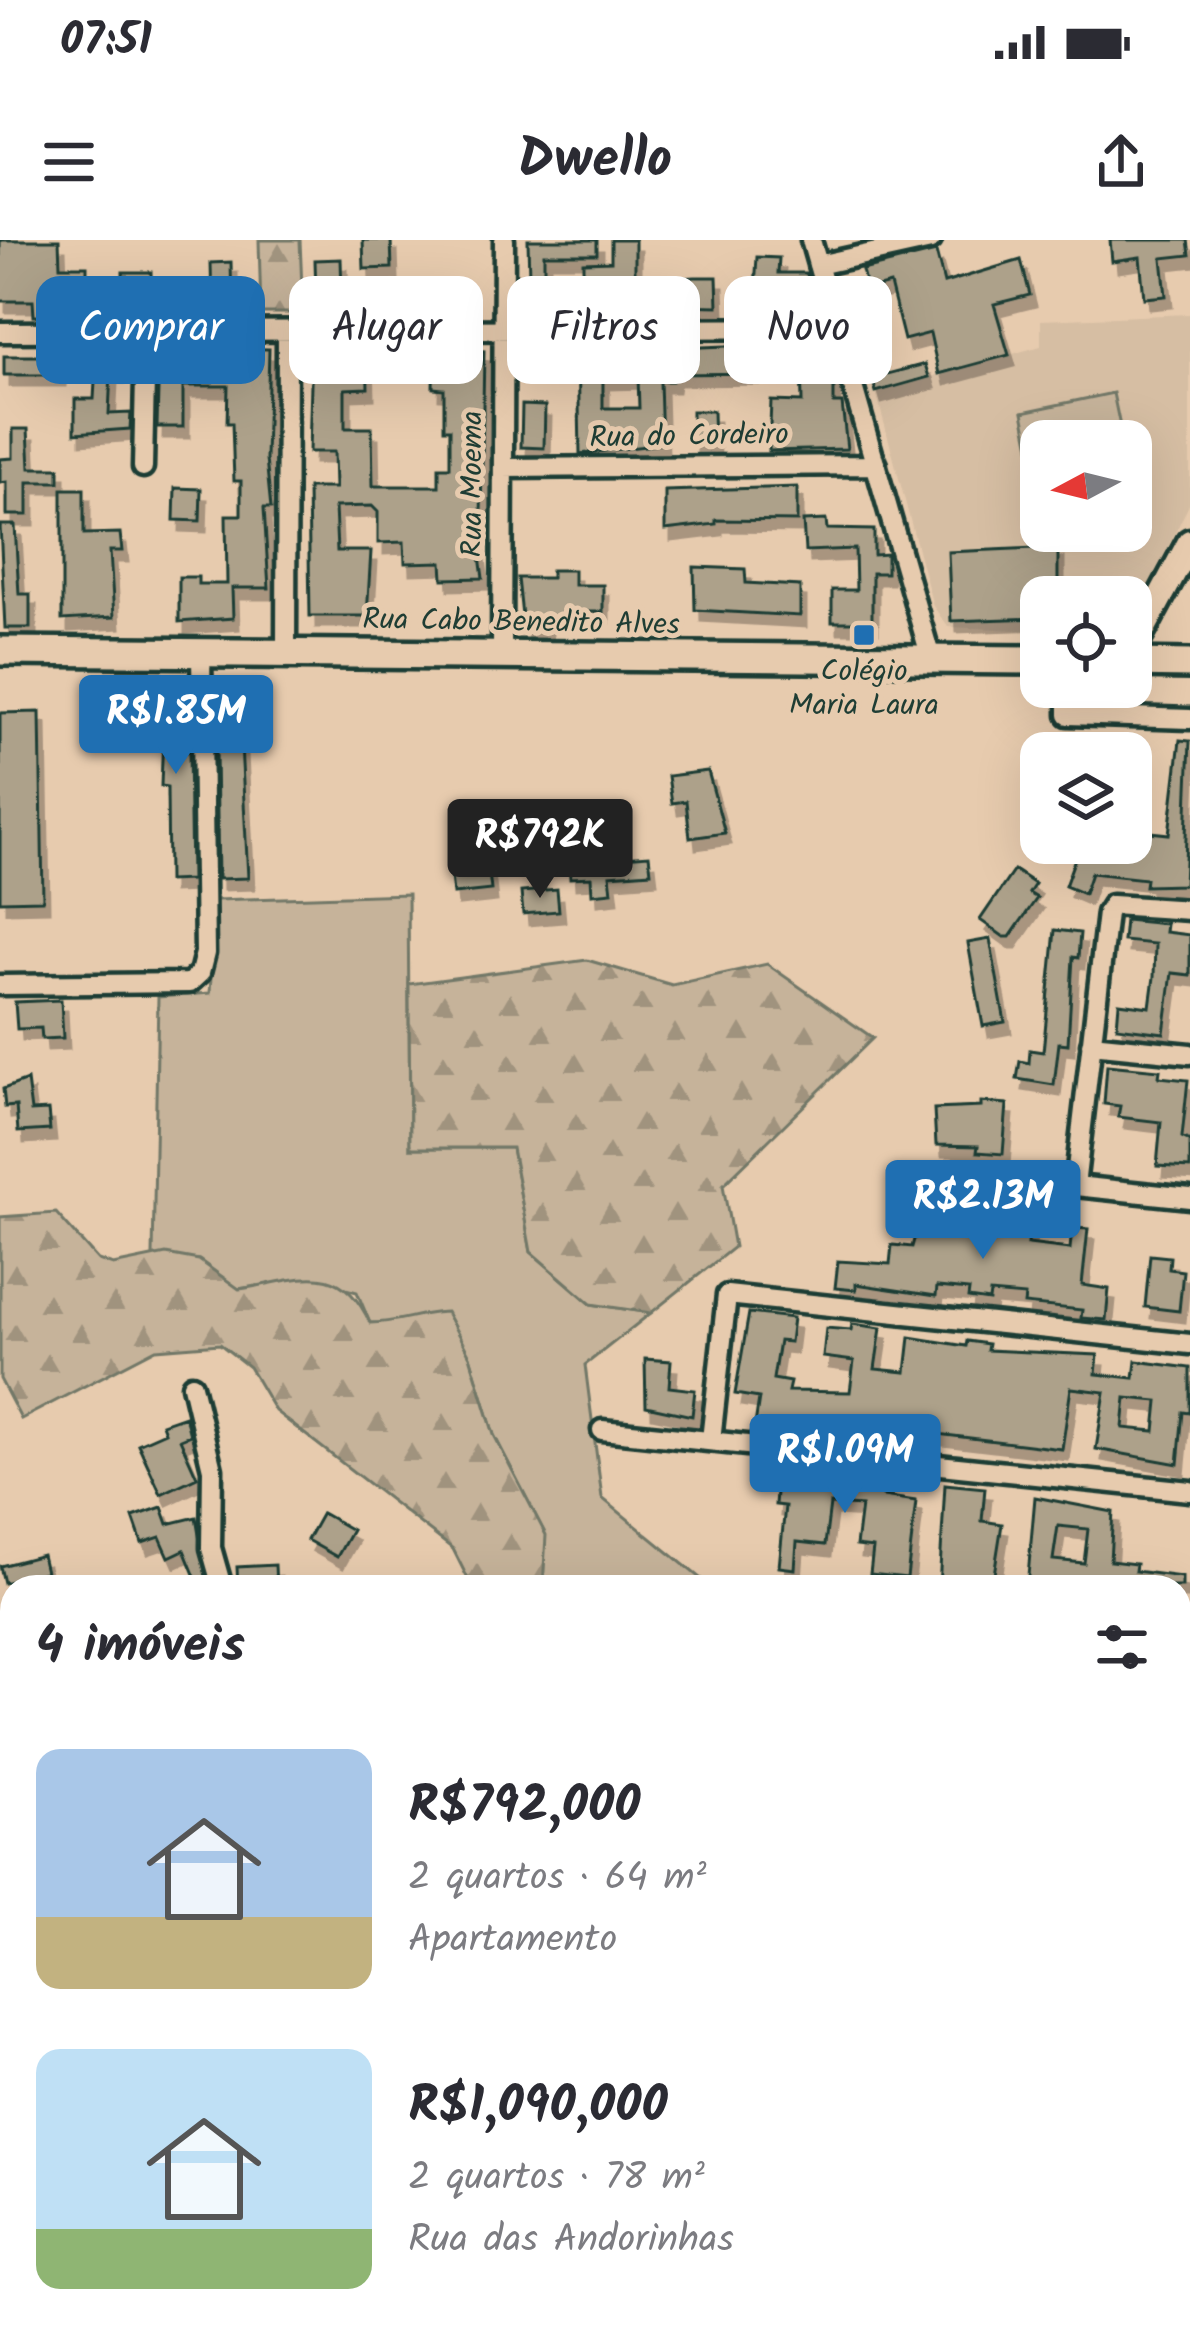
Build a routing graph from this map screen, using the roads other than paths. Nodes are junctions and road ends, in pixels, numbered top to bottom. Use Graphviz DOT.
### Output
graph roads {
  1 [pos="504,240"];
  2 [pos="811,240"];
  3 [pos="931,240"];
  4 [pos="818,266"];
  5 [pos="821,276"];
  6 [pos="724,329"];
  7 [pos="503,330"];
  8 [pos="0,332"];
  9 [pos="36,332"];
  10 [pos="265,332"];
  11 [pos="287,332"];
  12 [pos="145,384"];
  13 [pos="853,384"];
  14 [pos="876,465"];
  15 [pos="143,467"];
  16 [pos="503,469"];
  17 [pos="1190,542"];
  18 [pos="1152,613"];
  19 [pos="0,651"];
  20 [pos="201,652"];
  21 [pos="286,653"];
  22 [pos="502,656"];
  23 [pos="1020,660"];
  24 [pos="932,662"];
  25 [pos="1152,663"];
  26 [pos="1190,664"];
  27 [pos="1068,708"];
  28 [pos="1190,719"];
  29 [pos="1190,910"];
  30 [pos="0,985"];
  31 [pos="1091,1044"];
  32 [pos="1190,1054"];
  33 [pos="952,1173"];
  34 [pos="1075,1186"];
  35 [pos="1190,1198"];
  36 [pos="1190,1344"];
  37 [pos="192,1385"];
  38 [pos="602,1430"];
  39 [pos="711,1440"];
  40 [pos="1190,1491"];
  41 [pos="219,1575"];
  1 -- 7 [label="street, Rua Moema"];
  2 -- 4 [label="street"];
  3 -- 4 [label="street"];
  4 -- 5 [label="street"];
  6 -- 7 [label="street"];
  7 -- 11 [label="street"];
  7 -- 16 [label="street, Rua Moema"];
  8 -- 9 [label="street"];
  10 -- 11 [label="street"];
  11 -- 21 [label="street"];
  12 -- 15 [label="street"];
  13 -- 14 [label="street"];
  14 -- 16 [label="street, Rua do Cordeiro"];
  14 -- 24 [label="street"];
  16 -- 22 [label="street, Rua Moema"];
  17 -- 18 [label="street"];
  19 -- 20 [label="main road, Rua Cabo Benedito Alves"];
  20 -- 21 [label="main road, Rua Cabo Benedito Alves"];
  20 -- 30 [label="street"];
  21 -- 22 [label="main road, Rua Cabo Benedito Alves"];
  22 -- 24 [label="main road, Rua Cabo Benedito Alves"];
  23 -- 24 [label="main road, Rua Cabo Benedito Alves"];
  25 -- 26 [label="main road"];
  27 -- 28 [label="street"];
  29 -- 31 [label="street"];
  31 -- 32 [label="street"];
  31 -- 34 [label="street"];
  33 -- 34 [label="street"];
  34 -- 35 [label="street"];
  36 -- 39 [label="street"];
  37 -- 41 [label="street"];
  38 -- 39 [label="street"];
  39 -- 40 [label="street"];
}
